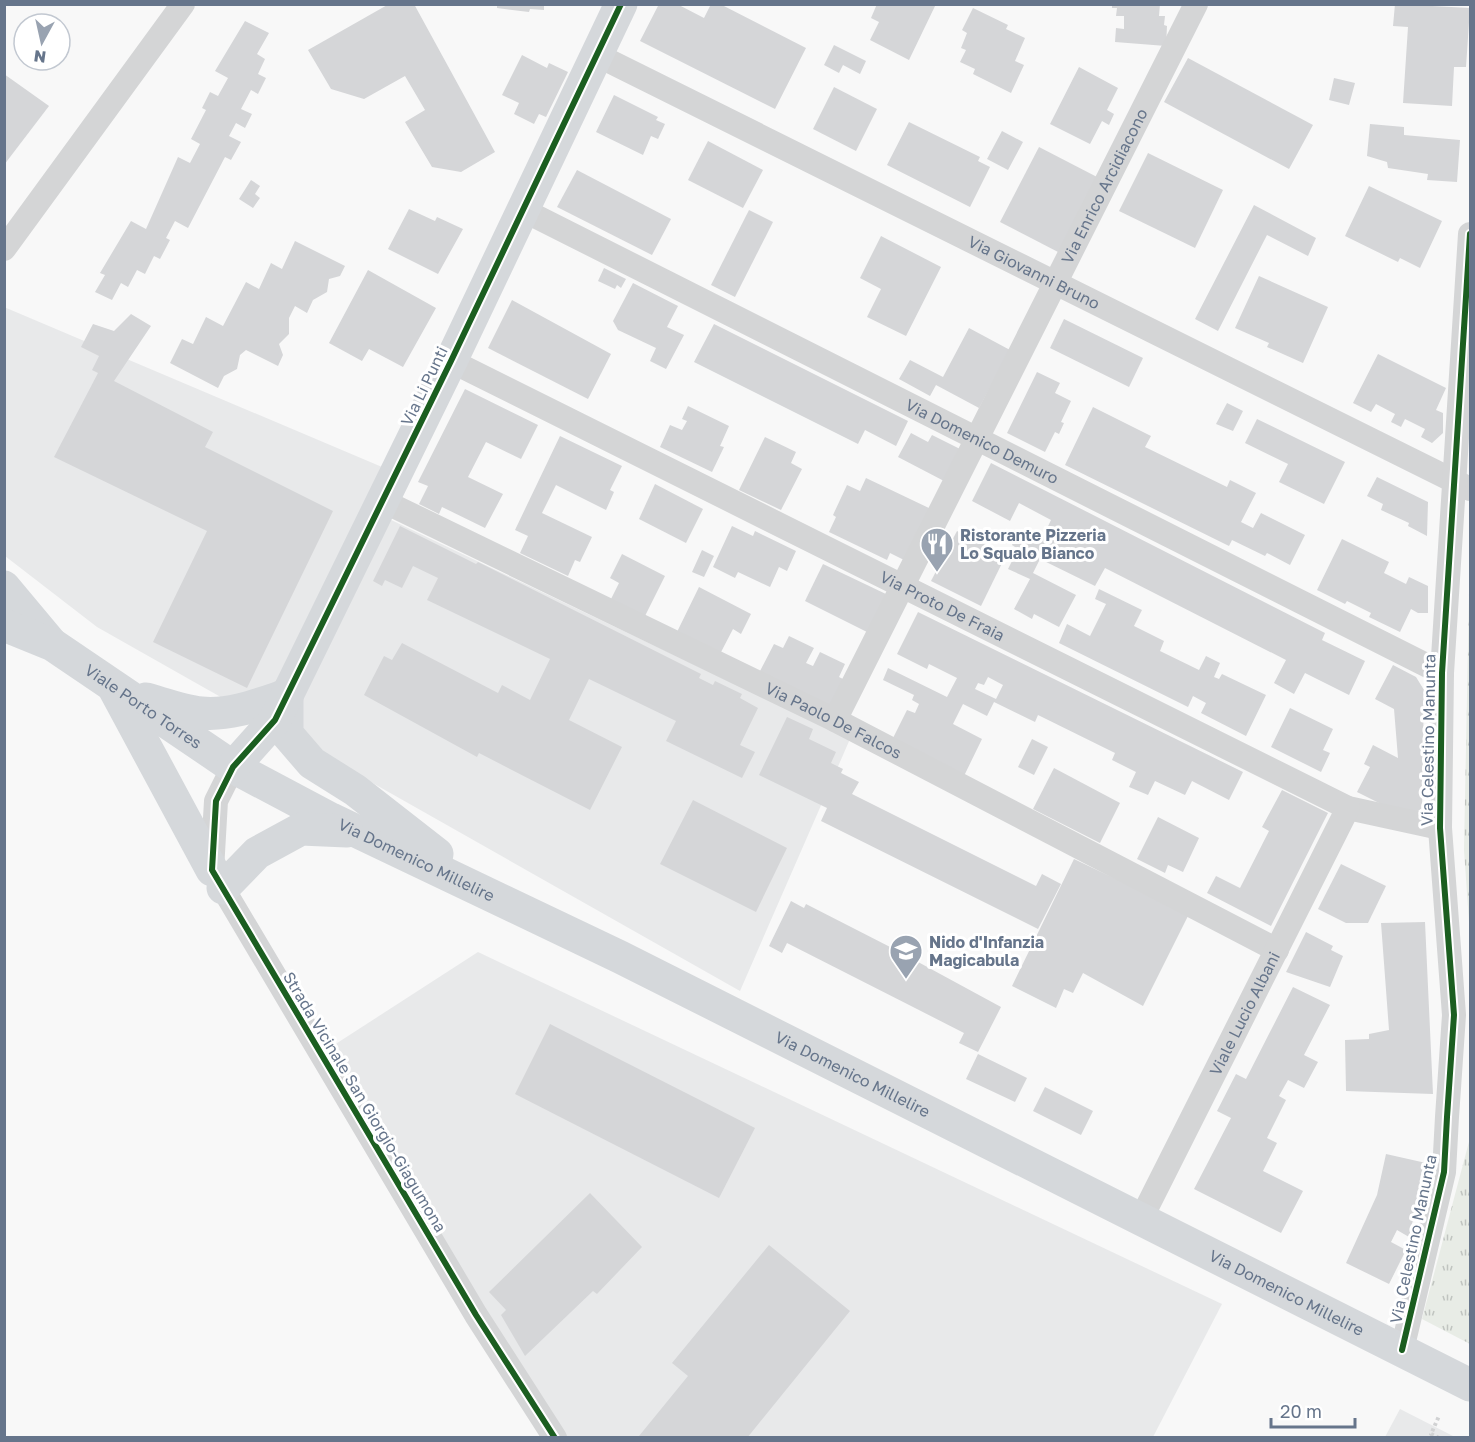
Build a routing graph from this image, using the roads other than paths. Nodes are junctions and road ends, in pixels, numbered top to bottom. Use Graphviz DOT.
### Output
graph roads {
  1 [pos="183,4"];
  2 [pos="621,4"];
  3 [pos="1196,4"];
  4 [pos="597,55"];
  5 [pos="523,210"];
  6 [pos="1470,234"];
  7 [pos="4,249"];
  8 [pos="1056,284"];
  9 [pos="451,361"];
  10 [pos="977,439"];
  11 [pos="1462,485"];
  12 [pos="383,501"];
  13 [pos="903,586"];
  14 [pos="4,587"];
  15 [pos="4,626"];
  16 [pos="53,645"];
  17 [pos="1442,673"];
  18 [pos="119,690"];
  19 [pos="287,695"];
  20 [pos="835,720"];
  21 [pos="233,767"];
  22 [pos="1348,808"];
  23 [pos="1440,828"];
  24 [pos="358,832"];
  25 [pos="217,879"];
  26 [pos="486,893"];
  27 [pos="1277,950"];
  28 [pos="1141,1219"];
  29 [pos="1402,1350"];
  30 [pos="1470,1385"];
  31 [pos="555,1437"];
  1 -- 7 [label="street"];
  2 -- 4 [label="main road, Via Li Punti"];
  3 -- 8 [label="street, Via Enrico Arcidiacono"];
  4 -- 5 [label="main road, Via Li Punti"];
  4 -- 8 [label="street, Via Giovanni Bruno"];
  5 -- 9 [label="main road, Via Li Punti"];
  5 -- 10 [label="street, Via Domenico Demuro"];
  6 -- 11 [label="street, Via Celestino Manunta"];
  8 -- 10 [label="street, Via Enrico Arcidiacono"];
  8 -- 11 [label="street, Via Giovanni Bruno"];
  9 -- 12 [label="main road, Via Li Punti"];
  9 -- 13 [label="street, Via Proto De Fraia"];
  10 -- 13 [label="street, Via Enrico Arcidiacono"];
  10 -- 17 [label="street, Via Domenico Demuro"];
  11 -- 17 [label="street, Via Celestino Manunta"];
  12 -- 19 [label="main road, Via Li Punti"];
  12 -- 20 [label="street, Via Paolo De Falcos"];
  13 -- 20 [label="street, Via Enrico Arcidiacono"];
  13 -- 22 [label="street, Via Proto De Fraia"];
  14 -- 16 [label="main road"];
  15 -- 16 [label="main road"];
  16 -- 18 [label="main road, Viale Porto Torres"];
  17 -- 23 [label="street, Via Celestino Manunta"];
  18 -- 19 [label="main road"];
  18 -- 21 [label="main road, Viale Porto Torres"];
  18 -- 25 [label="main road"];
  19 -- 21 [label="main road, Via Li Punti"];
  19 -- 26 [label="main road"];
  20 -- 27 [label="street, Via Paolo De Falcos"];
  21 -- 24 [label="main road, Via Domenico Millelire"];
  21 -- 25 [label="street"];
  22 -- 23 [label="street, Via Proto De Fraia"];
  22 -- 27 [label="street, Viale Lucio Albani"];
  23 -- 29 [label="street, Via Celestino Manunta"];
  24 -- 25 [label="main road"];
  24 -- 26 [label="main road, Via Domenico Millelire"];
  25 -- 31 [label="street, Strada Vicinale San Giorgio-Giagumona"];
  26 -- 28 [label="main road, Via Domenico Millelire"];
  27 -- 28 [label="street, Viale Lucio Albani"];
  28 -- 29 [label="main road, Via Domenico Millelire"];
  29 -- 30 [label="main road, Via Domenico Millelire"];
}
